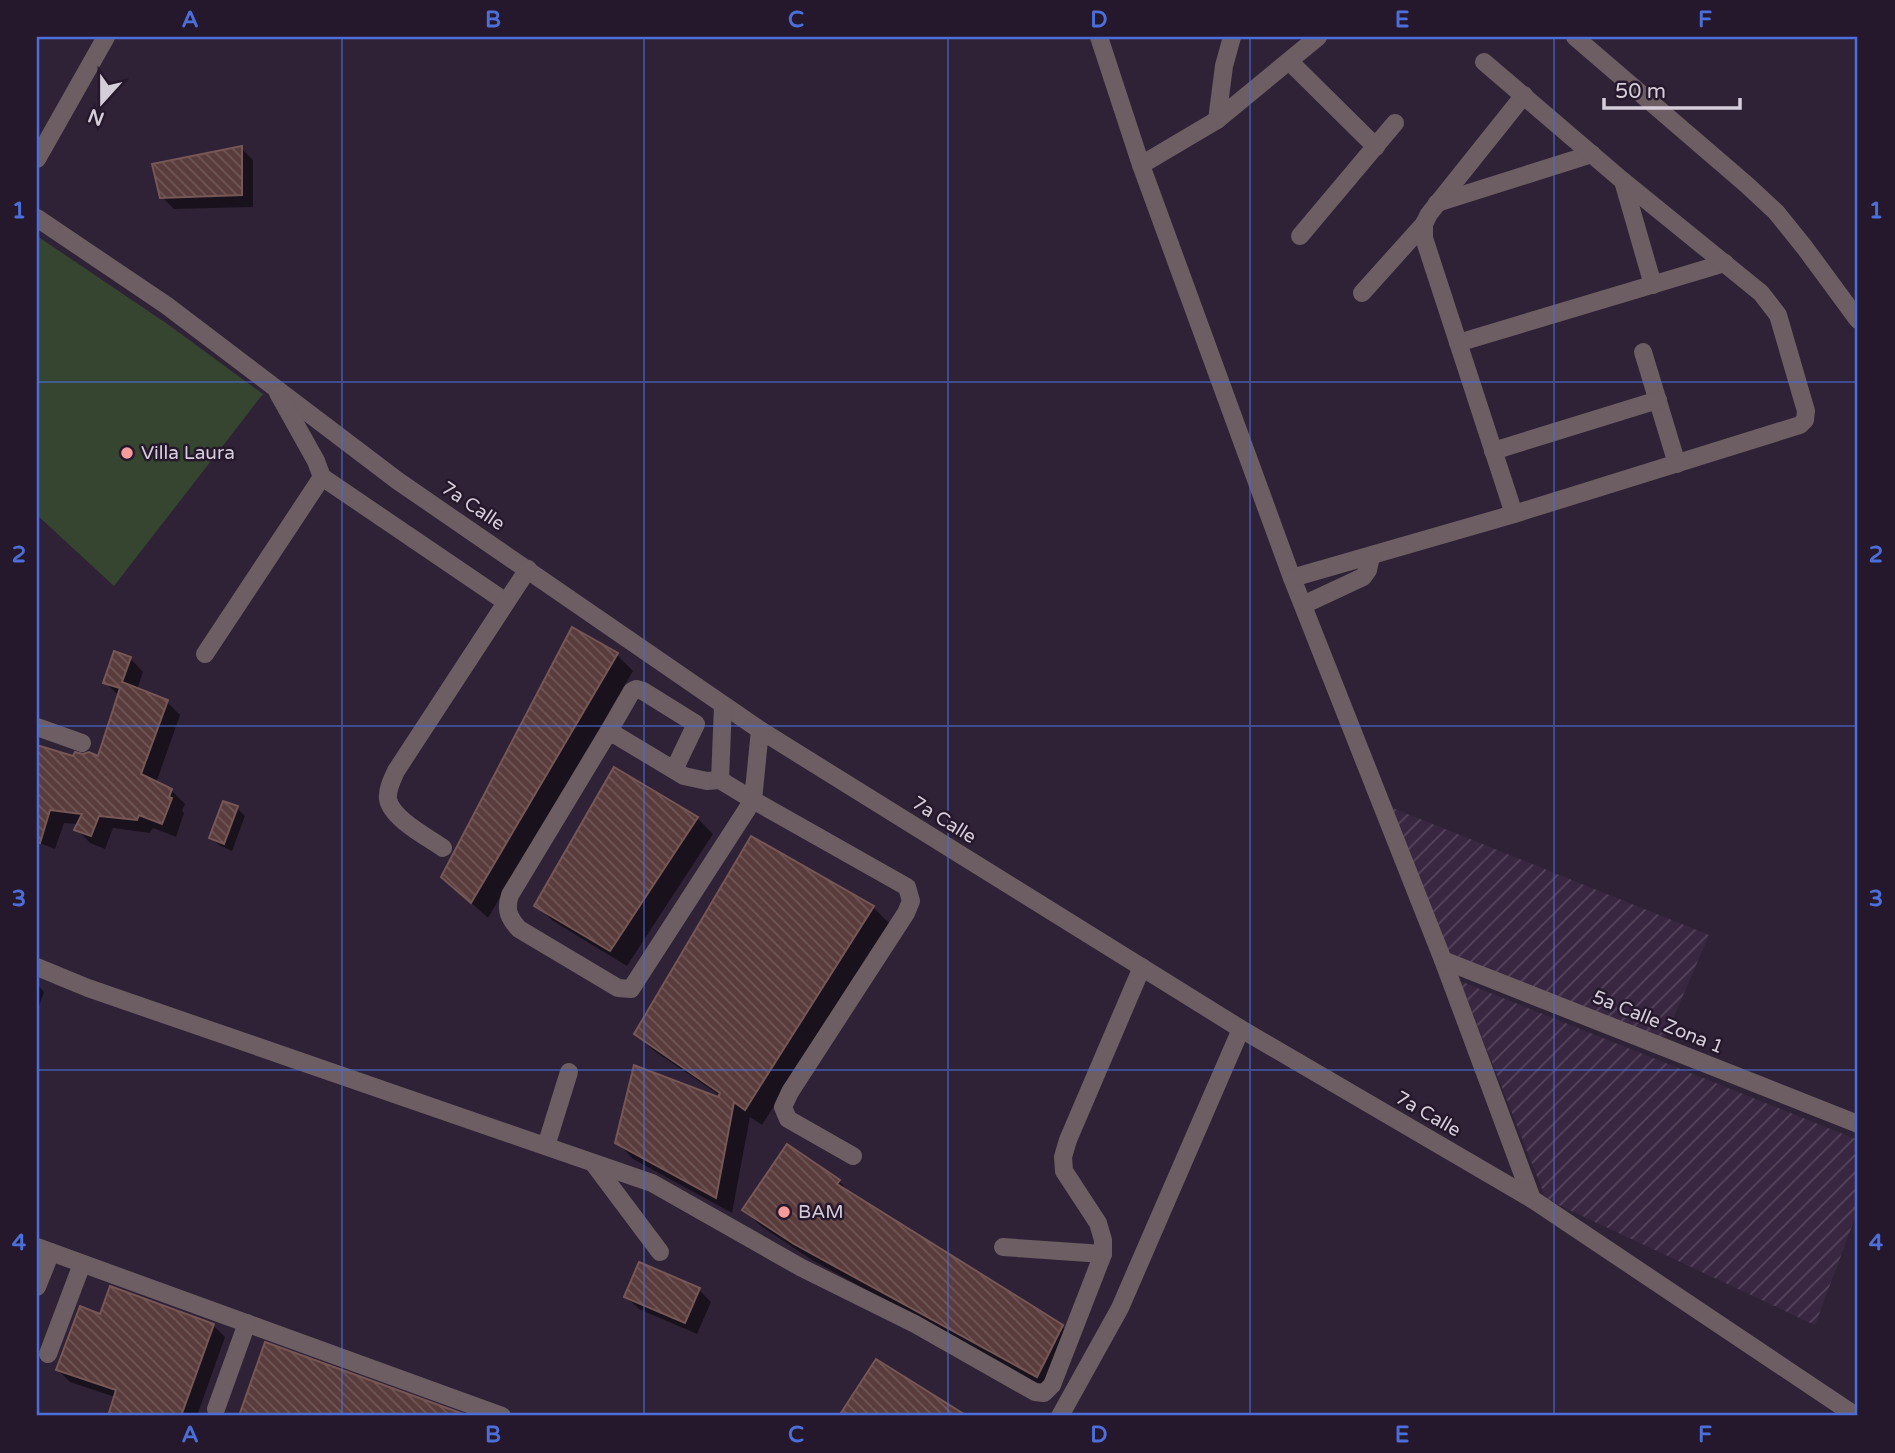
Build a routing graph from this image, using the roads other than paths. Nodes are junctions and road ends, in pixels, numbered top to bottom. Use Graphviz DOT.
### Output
graph roads {
  1 [pos="106,37"];
  2 [pos="1099,37"];
  3 [pos="1232,37"];
  4 [pos="1318,37"];
  5 [pos="1575,37"];
  6 [pos="1289,61"];
  7 [pos="1484,62"];
  8 [pos="1524,95"];
  9 [pos="1217,120"];
  10 [pos="1395,123"];
  11 [pos="1376,147"];
  12 [pos="1591,155"];
  13 [pos="37,159"];
  14 [pos="1141,165"];
  15 [pos="1623,181"];
  16 [pos="1437,204"];
  17 [pos="37,218"];
  18 [pos="1424,224"];
  19 [pos="1300,236"];
  20 [pos="1725,263"];
  21 [pos="1653,285"];
  22 [pos="1362,293"];
  23 [pos="1858,320"];
  24 [pos="1458,344"];
  25 [pos="1643,352"];
  26 [pos="274,387"];
  27 [pos="1658,400"];
  28 [pos="1493,451"];
  29 [pos="1677,464"];
  30 [pos="322,477"];
  31 [pos="1514,514"];
  32 [pos="1371,556"];
  33 [pos="528,569"];
  34 [pos="1292,578"];
  35 [pos="506,602"];
  36 [pos="1303,605"];
  37 [pos="205,654"];
  38 [pos="723,705"];
  39 [pos="37,727"];
  40 [pos="760,730"];
  41 [pos="609,731"];
  42 [pos="82,743"];
  43 [pos="674,770"];
  44 [pos="720,780"];
  45 [pos="753,800"];
  46 [pos="443,848"];
  47 [pos="1443,960"];
  48 [pos="37,967"];
  49 [pos="1142,967"];
  50 [pos="1241,1028"];
  51 [pos="569,1072"];
  52 [pos="1858,1124"];
  53 [pos="545,1146"];
  54 [pos="853,1156"];
  55 [pos="594,1164"];
  56 [pos="1532,1199"];
  57 [pos="1003,1247"];
  58 [pos="44,1250"];
  59 [pos="660,1252"];
  60 [pos="1104,1254"];
  61 [pos="82,1264"];
  62 [pos="37,1287"];
  63 [pos="247,1324"];
  64 [pos="48,1353"];
  65 [pos="216,1409"];
  66 [pos="502,1416"];
  67 [pos="1060,1416"];
  68 [pos="1856,1416"];
  1 -- 13 [label="street"];
  2 -- 14 [label="street"];
  3 -- 9 [label="street"];
  4 -- 6 [label="street"];
  5 -- 23 [label="street"];
  6 -- 9 [label="street"];
  6 -- 11 [label="street"];
  7 -- 8 [label="street"];
  8 -- 12 [label="street"];
  8 -- 16 [label="street"];
  9 -- 14 [label="street"];
  10 -- 11 [label="street"];
  11 -- 19 [label="street"];
  12 -- 15 [label="street"];
  12 -- 16 [label="street"];
  14 -- 34 [label="street"];
  15 -- 20 [label="street"];
  15 -- 21 [label="street"];
  16 -- 18 [label="street"];
  17 -- 26 [label="street, 7a Calle"];
  18 -- 22 [label="street"];
  18 -- 24 [label="street"];
  20 -- 21 [label="street"];
  20 -- 29 [label="street"];
  21 -- 24 [label="street"];
  24 -- 28 [label="street"];
  25 -- 27 [label="street"];
  26 -- 30 [label="street"];
  26 -- 33 [label="street, 7a Calle"];
  27 -- 28 [label="street"];
  27 -- 29 [label="street"];
  28 -- 31 [label="street"];
  29 -- 31 [label="street"];
  30 -- 35 [label="street"];
  30 -- 37 [label="street"];
  31 -- 32 [label="street"];
  32 -- 34 [label="street"];
  32 -- 36 [label="street"];
  33 -- 35 [label="street"];
  33 -- 38 [label="street, 7a Calle"];
  34 -- 36 [label="street"];
  35 -- 46 [label="street"];
  36 -- 47 [label="street"];
  38 -- 40 [label="street, 7a Calle"];
  38 -- 44 [label="street"];
  39 -- 42 [label="street"];
  40 -- 45 [label="street"];
  40 -- 49 [label="street, 7a Calle"];
  41 -- 43 [label="street"];
  41 -- 43 [label="street"];
  41 -- 45 [label="street"];
  43 -- 44 [label="street"];
  44 -- 45 [label="street"];
  45 -- 54 [label="street"];
  47 -- 52 [label="street, 5a Calle Zona 1"];
  47 -- 56 [label="street"];
  48 -- 53 [label="street"];
  49 -- 50 [label="street, 7a Calle"];
  49 -- 60 [label="street"];
  50 -- 56 [label="street, 7a Calle"];
  50 -- 67 [label="street"];
  51 -- 53 [label="street"];
  53 -- 55 [label="street"];
  55 -- 59 [label="street"];
  55 -- 60 [label="street"];
  56 -- 68 [label="street, 7a Calle"];
  57 -- 60 [label="street"];
  58 -- 61 [label="street"];
  58 -- 62 [label="street"];
  61 -- 63 [label="street"];
  61 -- 64 [label="street"];
  63 -- 65 [label="street"];
  63 -- 66 [label="street"];
}
